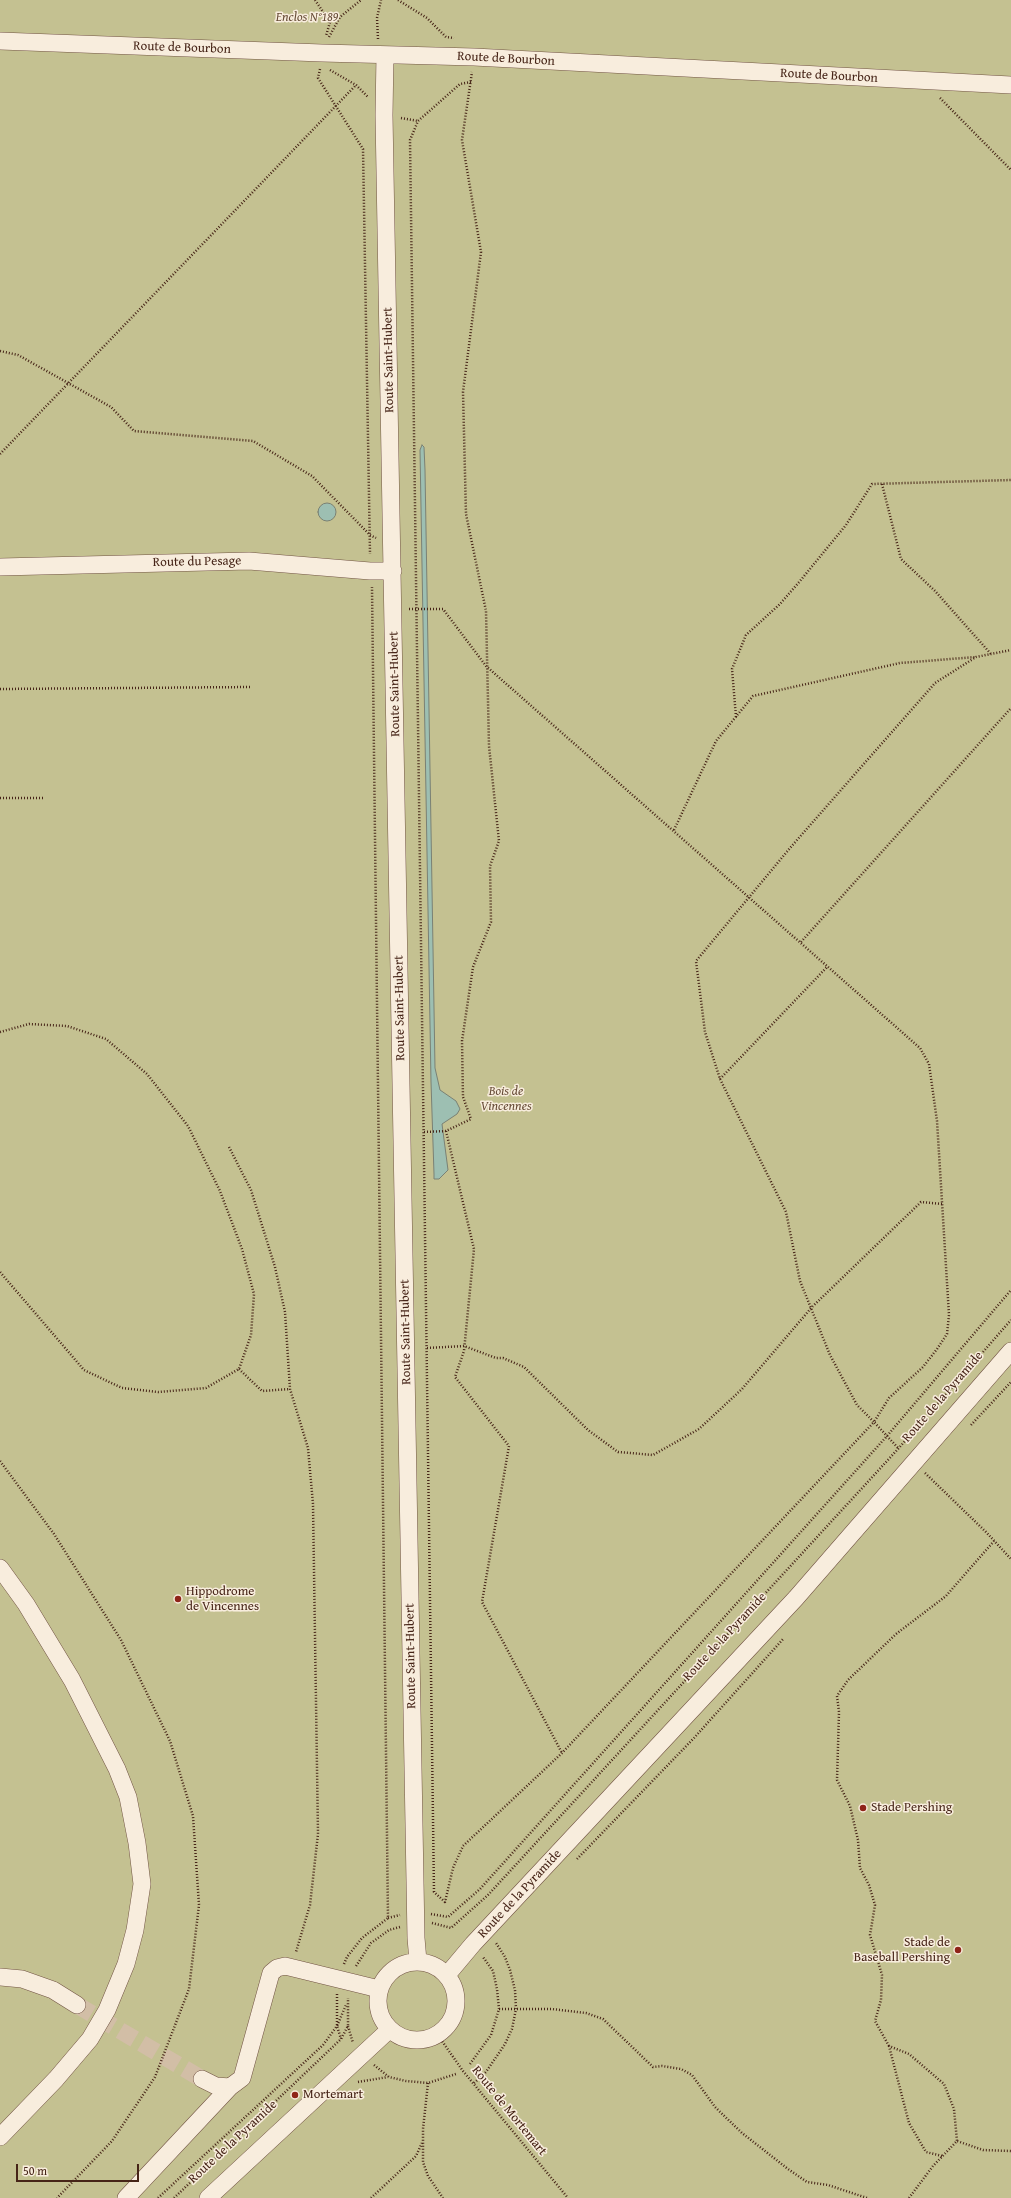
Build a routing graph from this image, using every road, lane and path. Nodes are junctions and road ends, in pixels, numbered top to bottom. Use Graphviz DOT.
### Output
graph roads {
  1 [pos="315,0"];
  2 [pos="361,0"];
  3 [pos="382,0"];
  4 [pos="398,0"];
  5 [pos="458,39"];
  6 [pos="0,41"];
  7 [pos="324,53"];
  8 [pos="385,55"];
  9 [pos="474,57"];
  10 [pos="932,81"];
  11 [pos="471,82"];
  12 [pos="356,85"];
  13 [pos="1011,85"];
  14 [pos="336,108"];
  15 [pos="384,115"];
  16 [pos="1011,170"];
  17 [pos="0,351"];
  18 [pos="70,384"];
  19 [pos="0,454"];
  20 [pos="1011,480"];
  21 [pos="882,484"];
  22 [pos="370,535"];
  23 [pos="393,547"];
  24 [pos="0,567"];
  25 [pos="370,571"];
  26 [pos="393,571"];
  27 [pos="417,609"];
  28 [pos="1011,650"];
  29 [pos="991,654"];
  30 [pos="976,657"];
  31 [pos="486,666"];
  32 [pos="251,687"];
  33 [pos="0,689"];
  34 [pos="1011,708"];
  35 [pos="736,717"];
  36 [pos="0,798"];
  37 [pos="44,798"];
  38 [pos="674,830"];
  39 [pos="749,896"];
  40 [pos="801,942"];
  41 [pos="827,967"];
  42 [pos="0,1032"];
  43 [pos="720,1079"];
  44 [pos="446,1131"];
  45 [pos="424,1132"];
  46 [pos="229,1147"];
  47 [pos="942,1204"];
  48 [pos="0,1272"];
  49 [pos="1011,1290"];
  50 [pos="812,1307"];
  51 [pos="1011,1320"];
  52 [pos="464,1346"];
  53 [pos="427,1348"];
  54 [pos="1011,1350"];
  55 [pos="239,1369"];
  56 [pos="290,1389"];
  57 [pos="874,1422"];
  58 [pos="887,1436"];
  59 [pos="898,1449"];
  60 [pos="902,1452"];
  61 [pos="923,1471"];
  62 [pos="994,1541"];
  63 [pos="1011,1559"];
  64 [pos="0,1568"];
  65 [pos="562,1753"];
  66 [pos="424,1913"];
  67 [pos="405,1914"];
  68 [pos="388,1918"];
  69 [pos="425,1923"];
  70 [pos="405,1925"];
  71 [pos="496,1943"];
  72 [pos="480,1952"];
  73 [pos="418,1961"];
  74 [pos="291,1968"];
  75 [pos="343,1968"];
  76 [pos="355,1970"];
  77 [pos="447,1975"];
  78 [pos="0,1977"];
  79 [pos="338,1988"];
  80 [pos="379,1989"];
  81 [pos="349,1995"];
  82 [pos="348,2000"];
  83 [pos="77,2005"];
  84 [pos="499,2009"];
  85 [pos="516,2009"];
  86 [pos="337,2026"];
  87 [pos="348,2026"];
  88 [pos="390,2029"];
  89 [pos="437,2034"];
  90 [pos="341,2039"];
  91 [pos="353,2043"];
  92 [pos="889,2046"];
  93 [pos="369,2061"];
  94 [pos="470,2064"];
  95 [pos="456,2074"];
  96 [pos="389,2077"];
  97 [pos="202,2079"];
  98 [pos="357,2082"];
  99 [pos="428,2083"];
  100 [pos="474,2083"];
  101 [pos="230,2087"];
  102 [pos="0,2137"];
  103 [pos="956,2141"];
  104 [pos="423,2142"];
  105 [pos="1011,2151"];
  106 [pos="942,2156"];
  107 [pos="126,2198"];
  108 [pos="158,2198"];
  109 [pos="174,2198"];
  110 [pos="208,2198"];
  111 [pos="371,2198"];
  112 [pos="443,2198"];
  113 [pos="568,2198"];
  114 [pos="866,2198"];
  115 [pos="909,2198"];
  1 -- 7 [label="path"];
  2 -- 7 [label="path"];
  3 -- 8 [label="path"];
  4 -- 5 [label="path"];
  6 -- 7 [label="street, Route de Bourbon"];
  7 -- 8 [label="street, Route de Bourbon"];
  7 -- 12 [label="path"];
  7 -- 14 [label="path"];
  8 -- 9 [label="street, Route de Bourbon"];
  8 -- 15 [label="street, Route Saint-Hubert"];
  9 -- 10 [label="street, Route de Bourbon"];
  9 -- 11 [label="path"];
  10 -- 13 [label="street, Route de Bourbon"];
  10 -- 16 [label="path"];
  11 -- 27 [label="path"];
  11 -- 31 [label="path"];
  12 -- 14 [label="path"];
  12 -- 15 [label="path"];
  14 -- 18 [label="path"];
  14 -- 22 [label="path"];
  15 -- 23 [label="street, Route Saint-Hubert"];
  17 -- 18 [label="path"];
  18 -- 19 [label="path"];
  18 -- 22 [label="path"];
  20 -- 21 [label="path"];
  21 -- 29 [label="path"];
  21 -- 35 [label="path"];
  22 -- 23 [label="path"];
  22 -- 25 [label="path"];
  23 -- 26 [label="street, Route Saint-Hubert"];
  24 -- 25 [label="street, Route du Pesage"];
  25 -- 26 [label="street, Route du Pesage"];
  25 -- 68 [label="path"];
  26 -- 73 [label="street, Route Saint-Hubert"];
  27 -- 31 [label="path"];
  27 -- 45 [label="path"];
  28 -- 29 [label="path"];
  29 -- 30 [label="path"];
  30 -- 35 [label="path"];
  30 -- 39 [label="path"];
  31 -- 38 [label="path"];
  31 -- 44 [label="path"];
  32 -- 33 [label="path"];
  34 -- 40 [label="path"];
  35 -- 38 [label="path"];
  36 -- 37 [label="path"];
  38 -- 39 [label="path"];
  39 -- 40 [label="path"];
  39 -- 43 [label="path"];
  40 -- 41 [label="path"];
  41 -- 43 [label="path"];
  41 -- 47 [label="path"];
  42 -- 55 [label="path"];
  43 -- 50 [label="path"];
  44 -- 45 [label="path"];
  44 -- 52 [label="path"];
  45 -- 53 [label="path"];
  46 -- 56 [label="path"];
  47 -- 50 [label="path"];
  47 -- 57 [label="path"];
  48 -- 55 [label="path"];
  49 -- 58 [label="path"];
  50 -- 52 [label="path"];
  50 -- 57 [label="path"];
  51 -- 59 [label="path, Route de la Pyramide"];
  52 -- 53 [label="path"];
  52 -- 65 [label="path"];
  53 -- 65 [label="path"];
  54 -- 77 [label="street, Route de la Pyramide"];
  55 -- 56 [label="path"];
  56 -- 74 [label="path"];
  57 -- 58 [label="path"];
  57 -- 65 [label="path"];
  58 -- 59 [label="path"];
  58 -- 66 [label="path"];
  59 -- 60 [label="path"];
  59 -- 69 [label="path, Route de la Pyramide"];
  61 -- 62 [label="path"];
  62 -- 63 [label="path"];
  62 -- 92 [label="path"];
  64 -- 102 [label="street"];
  67 -- 68 [label="path"];
  68 -- 75 [label="path"];
  70 -- 76 [label="path"];
  71 -- 85 [label="path"];
  72 -- 84 [label="path"];
  73 -- 77 [label="street"];
  73 -- 80 [label="street"];
  74 -- 80 [label="street"];
  74 -- 101 [label="street"];
  77 -- 89 [label="street"];
  78 -- 83 [label="street"];
  79 -- 86 [label="path"];
  80 -- 88 [label="street"];
  81 -- 82 [label="path, Route de la Pyramide"];
  82 -- 86 [label="path, Route de la Pyramide"];
  82 -- 87 [label="path, Route de la Pyramide"];
  84 -- 85 [label="path"];
  84 -- 94 [label="path"];
  85 -- 100 [label="path"];
  85 -- 114 [label="path"];
  86 -- 90 [label="path"];
  86 -- 108 [label="path, Route de la Pyramide"];
  87 -- 90 [label="path, Route de la Pyramide"];
  87 -- 91 [label="path"];
  88 -- 89 [label="street"];
  88 -- 110 [label="street, Route de la Pyramide"];
  89 -- 100 [label="path, Route de Mortemart"];
  90 -- 109 [label="path, Route de la Pyramide"];
  92 -- 103 [label="path"];
  92 -- 106 [label="path"];
  93 -- 96 [label="path"];
  95 -- 99 [label="path"];
  96 -- 98 [label="path"];
  96 -- 99 [label="path"];
  97 -- 101 [label="street"];
  99 -- 104 [label="path"];
  100 -- 113 [label="path, Route de Mortemart"];
  101 -- 107 [label="street"];
  103 -- 105 [label="path"];
  103 -- 106 [label="path"];
  104 -- 111 [label="path"];
  104 -- 112 [label="path"];
  106 -- 115 [label="path"];
}
